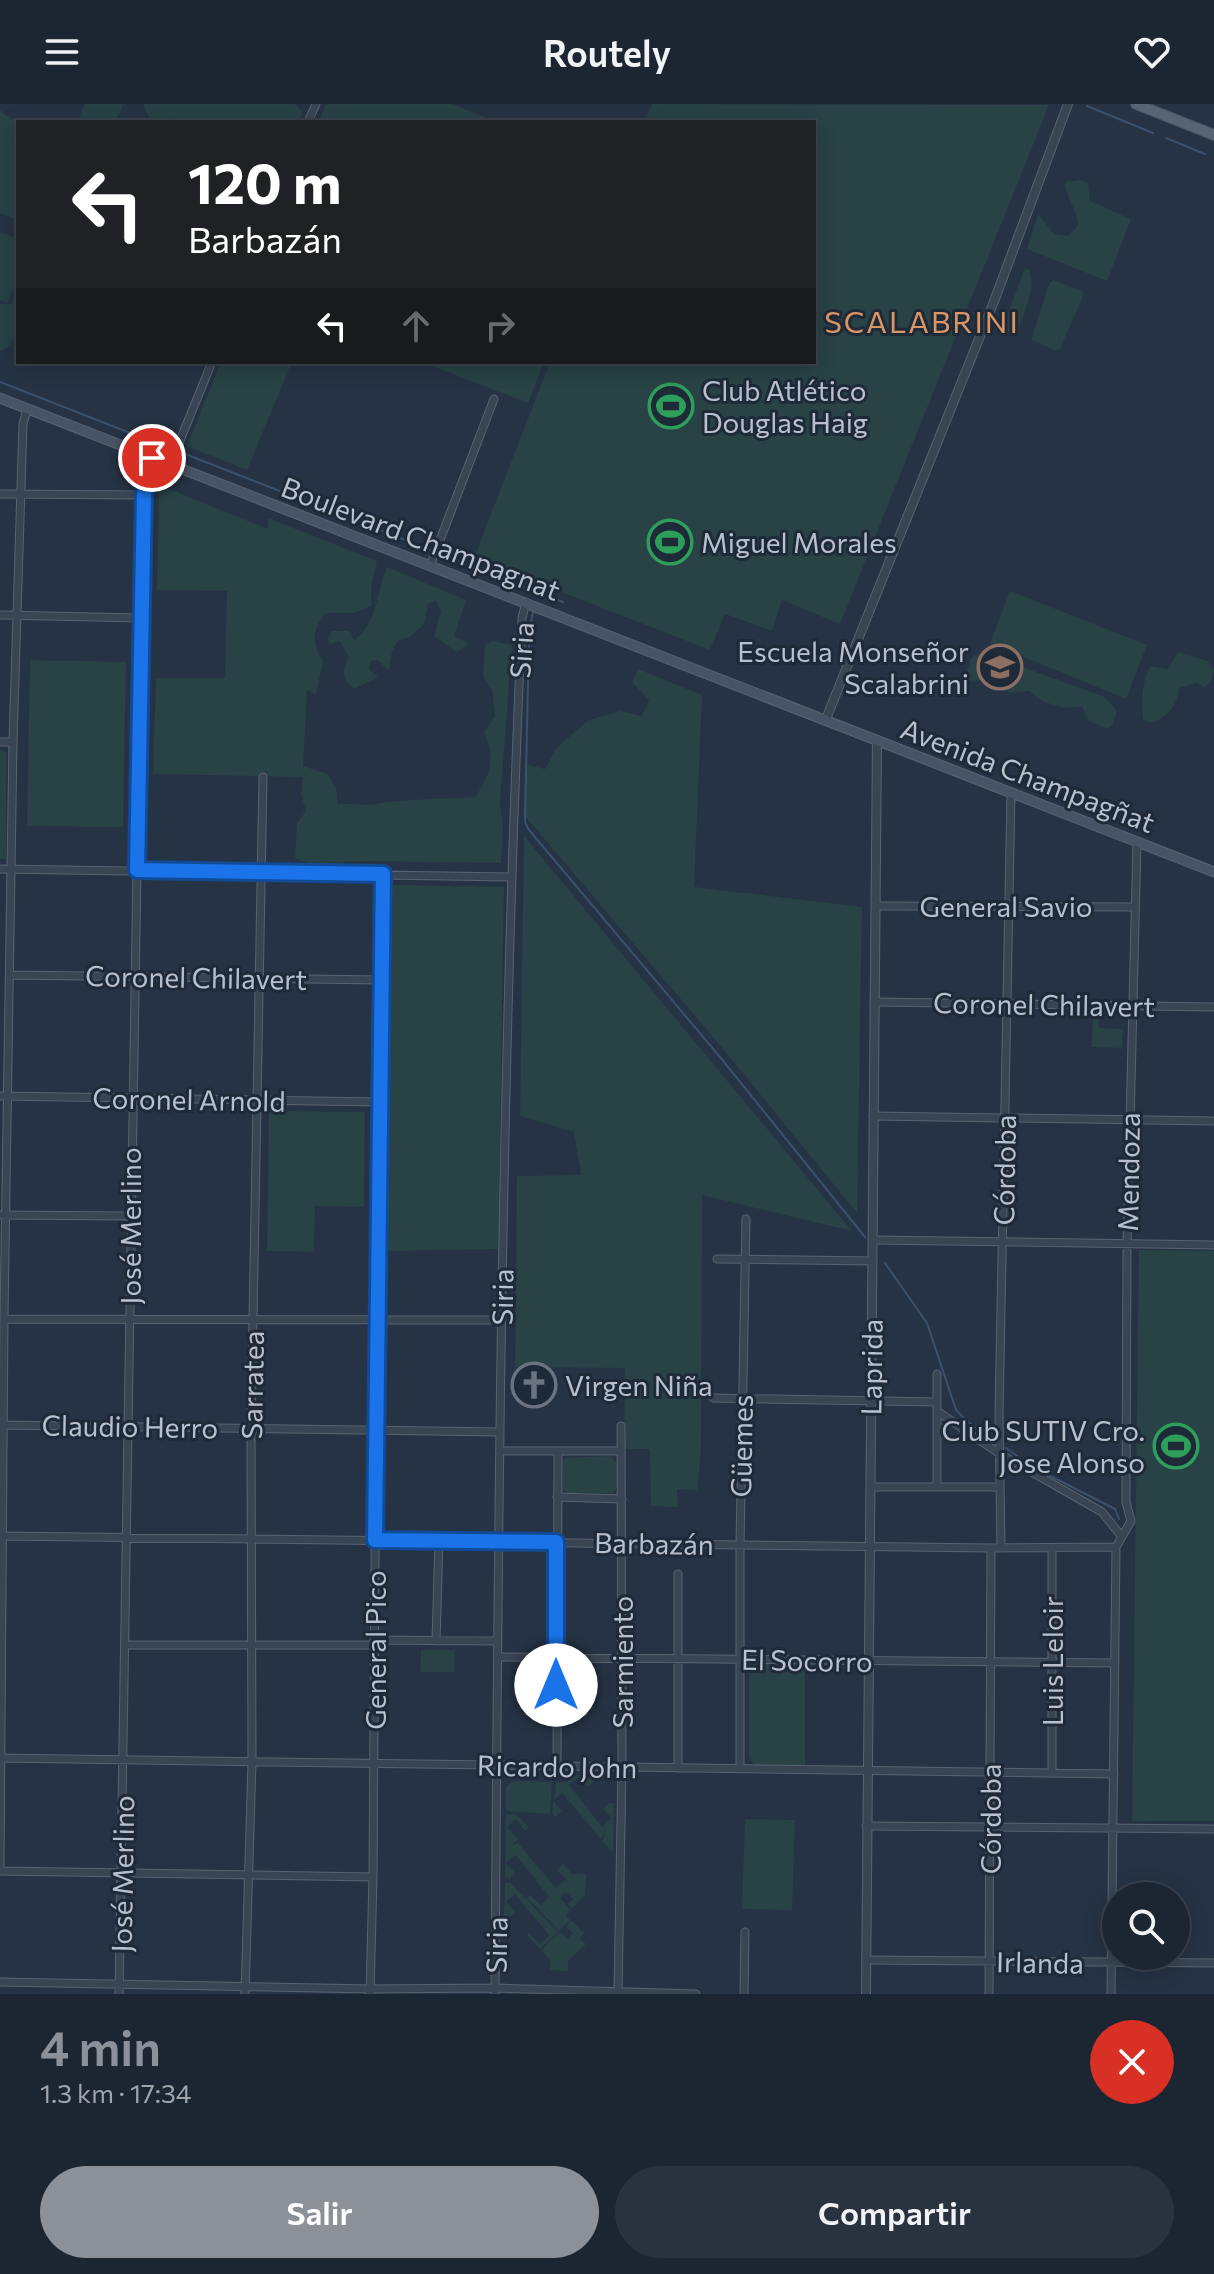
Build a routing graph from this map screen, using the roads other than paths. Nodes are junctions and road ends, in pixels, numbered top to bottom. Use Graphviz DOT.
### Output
graph roads {
  1 [pos="1068,104"];
  2 [pos="1136,104"];
  3 [pos="1214,135"];
  4 [pos="211,364"];
  5 [pos="0,398"];
  6 [pos="494,399"];
  7 [pos="27,409"];
  8 [pos="152,458"];
  9 [pos="170,465"];
  10 [pos="0,494"];
  11 [pos="20,494"];
  12 [pos="144,495"];
  13 [pos="430,566"];
  14 [pos="526,602"];
  15 [pos="0,615"];
  16 [pos="17,615"];
  17 [pos="141,618"];
  18 [pos="826,719"];
  19 [pos="877,740"];
  20 [pos="0,742"];
  21 [pos="13,742"];
  22 [pos="263,777"];
  23 [pos="1011,792"];
  24 [pos="1137,842"];
  25 [pos="0,869"];
  26 [pos="11,869"];
  27 [pos="137,870"];
  28 [pos="1214,871"];
  29 [pos="260,872"];
  30 [pos="383,874"];
  31 [pos="510,877"];
  32 [pos="876,906"];
  33 [pos="1008,906"];
  34 [pos="1135,907"];
  35 [pos="10,975"];
  36 [pos="134,976"];
  37 [pos="258,978"];
  38 [pos="381,980"];
  39 [pos="874,1002"];
  40 [pos="1006,1002"];
  41 [pos="1133,1005"];
  42 [pos="1214,1007"];
  43 [pos="4,1096"];
  44 [pos="132,1099"];
  45 [pos="256,1100"];
  46 [pos="378,1102"];
  47 [pos="873,1116"];
  48 [pos="1005,1117"];
  49 [pos="1129,1120"];
  50 [pos="1214,1121"];
  51 [pos="3,1215"];
  52 [pos="130,1216"];
  53 [pos="746,1219"];
  54 [pos="874,1240"];
  55 [pos="1003,1242"];
  56 [pos="1127,1244"];
  57 [pos="1214,1245"];
  58 [pos="717,1259"];
  59 [pos="745,1260"];
  60 [pos="873,1261"];
  61 [pos="3,1316"];
  62 [pos="253,1319"];
  63 [pos="130,1320"];
  64 [pos="377,1320"];
  65 [pos="502,1320"];
  66 [pos="937,1374"];
  67 [pos="713,1398"];
  68 [pos="742,1399"];
  69 [pos="870,1401"];
  70 [pos="937,1407"];
  71 [pos="1,1425"];
  72 [pos="129,1426"];
  73 [pos="621,1426"];
  74 [pos="251,1428"];
  75 [pos="378,1430"];
  76 [pos="500,1432"];
  77 [pos="500,1451"];
  78 [pos="558,1451"];
  79 [pos="621,1451"];
  80 [pos="1000,1454"];
  81 [pos="871,1487"];
  82 [pos="937,1487"];
  83 [pos="1000,1487"];
  84 [pos="557,1497"];
  85 [pos="622,1499"];
  86 [pos="1,1536"];
  87 [pos="1122,1537"];
  88 [pos="127,1538"];
  89 [pos="250,1538"];
  90 [pos="375,1540"];
  91 [pos="439,1541"];
  92 [pos="498,1542"];
  93 [pos="556,1542"];
  94 [pos="621,1543"];
  95 [pos="740,1545"];
  96 [pos="871,1547"];
  97 [pos="1116,1547"];
  98 [pos="991,1548"];
  99 [pos="1001,1548"];
  100 [pos="1052,1548"];
  101 [pos="678,1574"];
  102 [pos="436,1641"];
  103 [pos="498,1641"];
  104 [pos="374,1643"];
  105 [pos="126,1645"];
  106 [pos="251,1646"];
  107 [pos="498,1657"];
  108 [pos="556,1657"];
  109 [pos="622,1658"];
  110 [pos="679,1658"];
  111 [pos="741,1658"];
  112 [pos="869,1661"];
  113 [pos="991,1662"];
  114 [pos="1052,1663"];
  115 [pos="1115,1663"];
  116 [pos="1,1758"];
  117 [pos="125,1760"];
  118 [pos="252,1762"];
  119 [pos="374,1763"];
  120 [pos="498,1765"];
  121 [pos="557,1766"];
  122 [pos="622,1767"];
  123 [pos="678,1768"];
  124 [pos="740,1769"];
  125 [pos="868,1771"];
  126 [pos="990,1772"];
  127 [pos="1052,1773"];
  128 [pos="1114,1774"];
  129 [pos="866,1826"];
  130 [pos="990,1827"];
  131 [pos="1114,1829"];
  132 [pos="1214,1829"];
  133 [pos="0,1869"];
  134 [pos="123,1874"];
  135 [pos="248,1875"];
  136 [pos="373,1877"];
  137 [pos="1113,1882"];
  138 [pos="745,1932"];
  139 [pos="866,1960"];
  140 [pos="989,1961"];
  141 [pos="1102,1963"];
  142 [pos="1190,1963"];
  143 [pos="1214,1963"];
  144 [pos="1111,1970"];
  145 [pos="0,1982"];
  146 [pos="120,1984"];
  147 [pos="246,1990"];
  148 [pos="370,1991"];
  149 [pos="495,1991"];
  150 [pos="618,1992"];
  151 [pos="119,1994"];
  152 [pos="696,1994"];
  153 [pos="744,1994"];
  154 [pos="866,1994"];
  155 [pos="989,1994"];
  156 [pos="1111,1994"];
  1 -- 18 [label="street"];
  2 -- 3 [label="main road"];
  4 -- 9 [label="street"];
  5 -- 7 [label="main road, Boulevard Champagnat"];
  6 -- 13 [label="street"];
  7 -- 8 [label="main road, Boulevard Champagnat"];
  7 -- 11 [label="street"];
  8 -- 9 [label="main road, Boulevard Champagnat"];
  8 -- 12 [label="street, José Merlino"];
  9 -- 13 [label="main road, Boulevard Champagnat"];
  10 -- 11 [label="street"];
  11 -- 12 [label="street"];
  11 -- 16 [label="street"];
  12 -- 17 [label="street, José Merlino"];
  13 -- 14 [label="main road, Boulevard Champagnat"];
  14 -- 18 [label="main road, Boulevard Champagnat"];
  14 -- 31 [label="street, Siria"];
  15 -- 16 [label="street"];
  16 -- 17 [label="street"];
  16 -- 21 [label="street"];
  17 -- 27 [label="street, José Merlino"];
  18 -- 19 [label="main road, Avenida Champagñat"];
  19 -- 23 [label="main road, Avenida Champagñat"];
  19 -- 32 [label="street, Laprida"];
  20 -- 21 [label="street"];
  21 -- 26 [label="street"];
  22 -- 29 [label="street, Sarratea"];
  23 -- 24 [label="main road, Avenida Champagñat"];
  23 -- 33 [label="street, Córdoba"];
  24 -- 28 [label="main road, Avenida Champagñat"];
  24 -- 34 [label="street, Mendoza"];
  25 -- 26 [label="street"];
  26 -- 27 [label="street"];
  26 -- 35 [label="street"];
  27 -- 29 [label="street"];
  27 -- 36 [label="street, José Merlino"];
  29 -- 30 [label="street"];
  29 -- 37 [label="street, Sarratea"];
  30 -- 31 [label="street"];
  30 -- 38 [label="street, General Pico"];
  31 -- 65 [label="street, Siria"];
  32 -- 33 [label="street, General Savio"];
  32 -- 39 [label="street, Laprida"];
  33 -- 34 [label="street, General Savio"];
  33 -- 40 [label="street, Córdoba"];
  34 -- 41 [label="street, Mendoza"];
  35 -- 36 [label="street, Coronel Chilavert"];
  35 -- 43 [label="street"];
  36 -- 37 [label="street, Coronel Chilavert"];
  36 -- 44 [label="street, José Merlino"];
  37 -- 38 [label="street, Coronel Chilavert"];
  37 -- 45 [label="street, Sarratea"];
  38 -- 46 [label="street, General Pico"];
  39 -- 40 [label="street, Coronel Chilavert"];
  39 -- 47 [label="street, Laprida"];
  40 -- 41 [label="street, Coronel Chilavert"];
  40 -- 48 [label="street, Córdoba"];
  41 -- 42 [label="street, Coronel Chilavert"];
  41 -- 49 [label="street, Mendoza"];
  43 -- 44 [label="street, Coronel Arnold"];
  43 -- 51 [label="street"];
  44 -- 45 [label="street, Coronel Arnold"];
  44 -- 52 [label="street, José Merlino"];
  45 -- 46 [label="street, Coronel Arnold"];
  45 -- 62 [label="street, Sarratea"];
  46 -- 64 [label="street, General Pico"];
  47 -- 48 [label="street"];
  47 -- 54 [label="street, Laprida"];
  48 -- 49 [label="street"];
  48 -- 55 [label="street, Córdoba"];
  49 -- 50 [label="street"];
  49 -- 56 [label="street, Mendoza"];
  51 -- 52 [label="street"];
  51 -- 61 [label="street"];
  52 -- 63 [label="street, José Merlino"];
  53 -- 59 [label="street, Güemes"];
  54 -- 55 [label="street"];
  54 -- 60 [label="street, Laprida"];
  55 -- 56 [label="street"];
  55 -- 80 [label="street, Córdoba"];
  56 -- 57 [label="street"];
  56 -- 87 [label="street, Mendoza"];
  58 -- 59 [label="street"];
  59 -- 60 [label="street"];
  59 -- 68 [label="street, Güemes"];
  60 -- 69 [label="street, Laprida"];
  61 -- 63 [label="street"];
  61 -- 71 [label="street"];
  62 -- 63 [label="street"];
  62 -- 64 [label="street"];
  62 -- 74 [label="street, Sarratea"];
  63 -- 72 [label="street, José Merlino"];
  64 -- 65 [label="street"];
  64 -- 75 [label="street, General Pico"];
  65 -- 76 [label="street, Siria"];
  66 -- 70 [label="street"];
  67 -- 68 [label="street"];
  68 -- 69 [label="street"];
  68 -- 95 [label="street, Güemes"];
  69 -- 70 [label="street"];
  69 -- 81 [label="street, Laprida"];
  70 -- 80 [label="street"];
  70 -- 82 [label="street"];
  71 -- 72 [label="street, Claudio Herro"];
  71 -- 86 [label="street"];
  72 -- 74 [label="street, Claudio Herro"];
  72 -- 88 [label="street, José Merlino"];
  73 -- 79 [label="street, Sarmiento"];
  74 -- 75 [label="street, Claudio Herro"];
  74 -- 89 [label="street, Sarratea"];
  75 -- 76 [label="street, Claudio Herro"];
  75 -- 90 [label="street, General Pico"];
  76 -- 77 [label="street, Siria"];
  77 -- 78 [label="street"];
  77 -- 92 [label="street, Siria"];
  78 -- 79 [label="street"];
  78 -- 84 [label="street"];
  79 -- 85 [label="street, Sarmiento"];
  80 -- 83 [label="street, Córdoba"];
  80 -- 87 [label="street"];
  81 -- 82 [label="street"];
  81 -- 96 [label="street, Laprida"];
  82 -- 83 [label="street"];
  83 -- 99 [label="street, Córdoba"];
  84 -- 85 [label="street"];
  84 -- 93 [label="street"];
  85 -- 94 [label="street, Sarmiento"];
  86 -- 88 [label="street, Barbazán"];
  86 -- 116 [label="street"];
  87 -- 97 [label="street"];
  88 -- 89 [label="street, Barbazán"];
  88 -- 105 [label="street, José Merlino"];
  89 -- 90 [label="street, Barbazán"];
  89 -- 106 [label="street, Sarratea"];
  90 -- 91 [label="street, Barbazán"];
  90 -- 104 [label="street, General Pico"];
  91 -- 92 [label="street, Barbazán"];
  91 -- 102 [label="street"];
  92 -- 93 [label="street, Barbazán"];
  92 -- 103 [label="street, Siria"];
  93 -- 94 [label="street, Barbazán"];
  93 -- 108 [label="street"];
  94 -- 95 [label="street, Barbazán"];
  94 -- 109 [label="street, Sarmiento"];
  95 -- 96 [label="street, Barbazán"];
  95 -- 111 [label="street, Güemes"];
  96 -- 98 [label="street, Barbazán"];
  96 -- 112 [label="street, Laprida"];
  97 -- 100 [label="street, Barbazán"];
  97 -- 115 [label="street"];
  98 -- 99 [label="street, Barbazán"];
  98 -- 113 [label="street, Córdoba"];
  99 -- 100 [label="street, Barbazán"];
  100 -- 114 [label="street, Luis Leloir"];
  101 -- 110 [label="street"];
  102 -- 103 [label="street"];
  102 -- 104 [label="street"];
  103 -- 107 [label="street, Siria"];
  104 -- 106 [label="street"];
  104 -- 119 [label="street, General Pico"];
  105 -- 106 [label="street"];
  105 -- 117 [label="street, José Merlino"];
  106 -- 118 [label="street, Sarratea"];
  107 -- 108 [label="street, El Socorro"];
  107 -- 120 [label="street, Siria"];
  108 -- 109 [label="street, El Socorro"];
  108 -- 121 [label="street"];
  109 -- 110 [label="street, El Socorro"];
  109 -- 122 [label="street, Sarmiento"];
  110 -- 111 [label="street, El Socorro"];
  110 -- 123 [label="street"];
  111 -- 112 [label="street, El Socorro"];
  111 -- 124 [label="street, Güemes"];
  112 -- 113 [label="street, El Socorro"];
  112 -- 125 [label="street, Laprida"];
  113 -- 114 [label="street, El Socorro"];
  113 -- 126 [label="street, Córdoba"];
  114 -- 115 [label="street, El Socorro"];
  114 -- 127 [label="street, Luis Leloir"];
  115 -- 128 [label="street"];
  116 -- 117 [label="street, Ricardo John"];
  116 -- 133 [label="street"];
  117 -- 118 [label="street, Ricardo John"];
  117 -- 134 [label="street, José Merlino"];
  118 -- 119 [label="street, Ricardo John"];
  118 -- 135 [label="street, Sarratea"];
  119 -- 120 [label="street, Ricardo John"];
  119 -- 136 [label="street, General Pico"];
  120 -- 121 [label="street, Ricardo John"];
  120 -- 149 [label="street, Siria"];
  121 -- 122 [label="street, Ricardo John"];
  122 -- 123 [label="street, Ricardo John"];
  122 -- 150 [label="street, Sarmiento"];
  123 -- 124 [label="street, Ricardo John"];
  124 -- 125 [label="street, Ricardo John"];
  125 -- 126 [label="street, Ricardo John"];
  125 -- 129 [label="street, Laprida"];
  126 -- 127 [label="street, Ricardo John"];
  126 -- 130 [label="street, Córdoba"];
  127 -- 128 [label="street, Ricardo John"];
  128 -- 131 [label="street"];
  129 -- 130 [label="street"];
  129 -- 139 [label="street, Laprida"];
  130 -- 131 [label="street"];
  130 -- 140 [label="street, Córdoba"];
  131 -- 132 [label="street"];
  131 -- 137 [label="street"];
  133 -- 134 [label="street"];
  134 -- 135 [label="street"];
  134 -- 146 [label="street, José Merlino"];
  135 -- 136 [label="street"];
  135 -- 147 [label="street, Sarratea"];
  136 -- 148 [label="street, General Pico"];
  138 -- 153 [label="street"];
  139 -- 140 [label="street, Irlanda"];
  139 -- 154 [label="street, Laprida"];
  140 -- 141 [label="street, Irlanda"];
  140 -- 155 [label="street, Córdoba"];
  142 -- 143 [label="street, Irlanda"];
  144 -- 156 [label="street"];
  145 -- 146 [label="street"];
  146 -- 147 [label="street"];
  146 -- 151 [label="street, José Merlino"];
  147 -- 148 [label="street"];
  148 -- 149 [label="street"];
  149 -- 150 [label="street"];
  150 -- 152 [label="street"];
}
